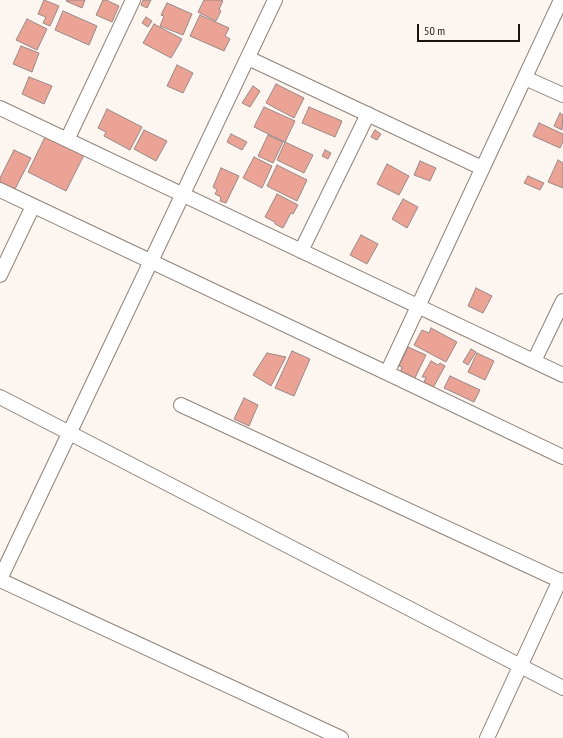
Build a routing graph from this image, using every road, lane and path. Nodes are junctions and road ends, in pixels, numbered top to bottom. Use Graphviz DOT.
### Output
graph roads {
  1 [pos="133,0"];
  2 [pos="275,0"];
  3 [pos="561,0"];
  4 [pos="248,58"];
  5 [pos="525,78"];
  6 [pos="563,95"];
  7 [pos="0,108"];
  8 [pos="368,114"];
  9 [pos="67,140"];
  10 [pos="482,168"];
  11 [pos="0,190"];
  12 [pos="183,195"];
  13 [pos="33,206"];
  14 [pos="301,251"];
  15 [pos="151,262"];
  16 [pos="0,275"];
  17 [pos="563,301"];
  18 [pos="418,306"];
  19 [pos="534,361"];
  20 [pos="387,373"];
  21 [pos="563,375"];
  22 [pos="0,397"];
  23 [pos="182,405"];
  24 [pos="70,433"];
  25 [pos="563,457"];
  26 [pos="0,579"];
  27 [pos="561,581"];
  28 [pos="520,666"];
  29 [pos="563,688"];
  30 [pos="341,738"];
  31 [pos="487,738"];
  1 -- 9 [label="street"];
  2 -- 4 [label="street"];
  3 -- 5 [label="street"];
  4 -- 8 [label="street"];
  4 -- 12 [label="street"];
  5 -- 6 [label="street"];
  5 -- 10 [label="street"];
  7 -- 9 [label="street"];
  8 -- 10 [label="street"];
  8 -- 14 [label="street"];
  9 -- 12 [label="street"];
  10 -- 18 [label="street"];
  11 -- 13 [label="street"];
  12 -- 14 [label="street"];
  12 -- 15 [label="street"];
  13 -- 15 [label="street"];
  13 -- 16 [label="street"];
  14 -- 18 [label="street"];
  15 -- 20 [label="street"];
  15 -- 24 [label="street"];
  17 -- 19 [label="street"];
  18 -- 19 [label="street"];
  18 -- 20 [label="street"];
  19 -- 21 [label="street"];
  20 -- 25 [label="street"];
  22 -- 24 [label="street"];
  23 -- 27 [label="street"];
  24 -- 26 [label="street"];
  24 -- 28 [label="street"];
  26 -- 30 [label="street"];
  27 -- 28 [label="street"];
  28 -- 29 [label="street"];
  28 -- 31 [label="street"];
}
